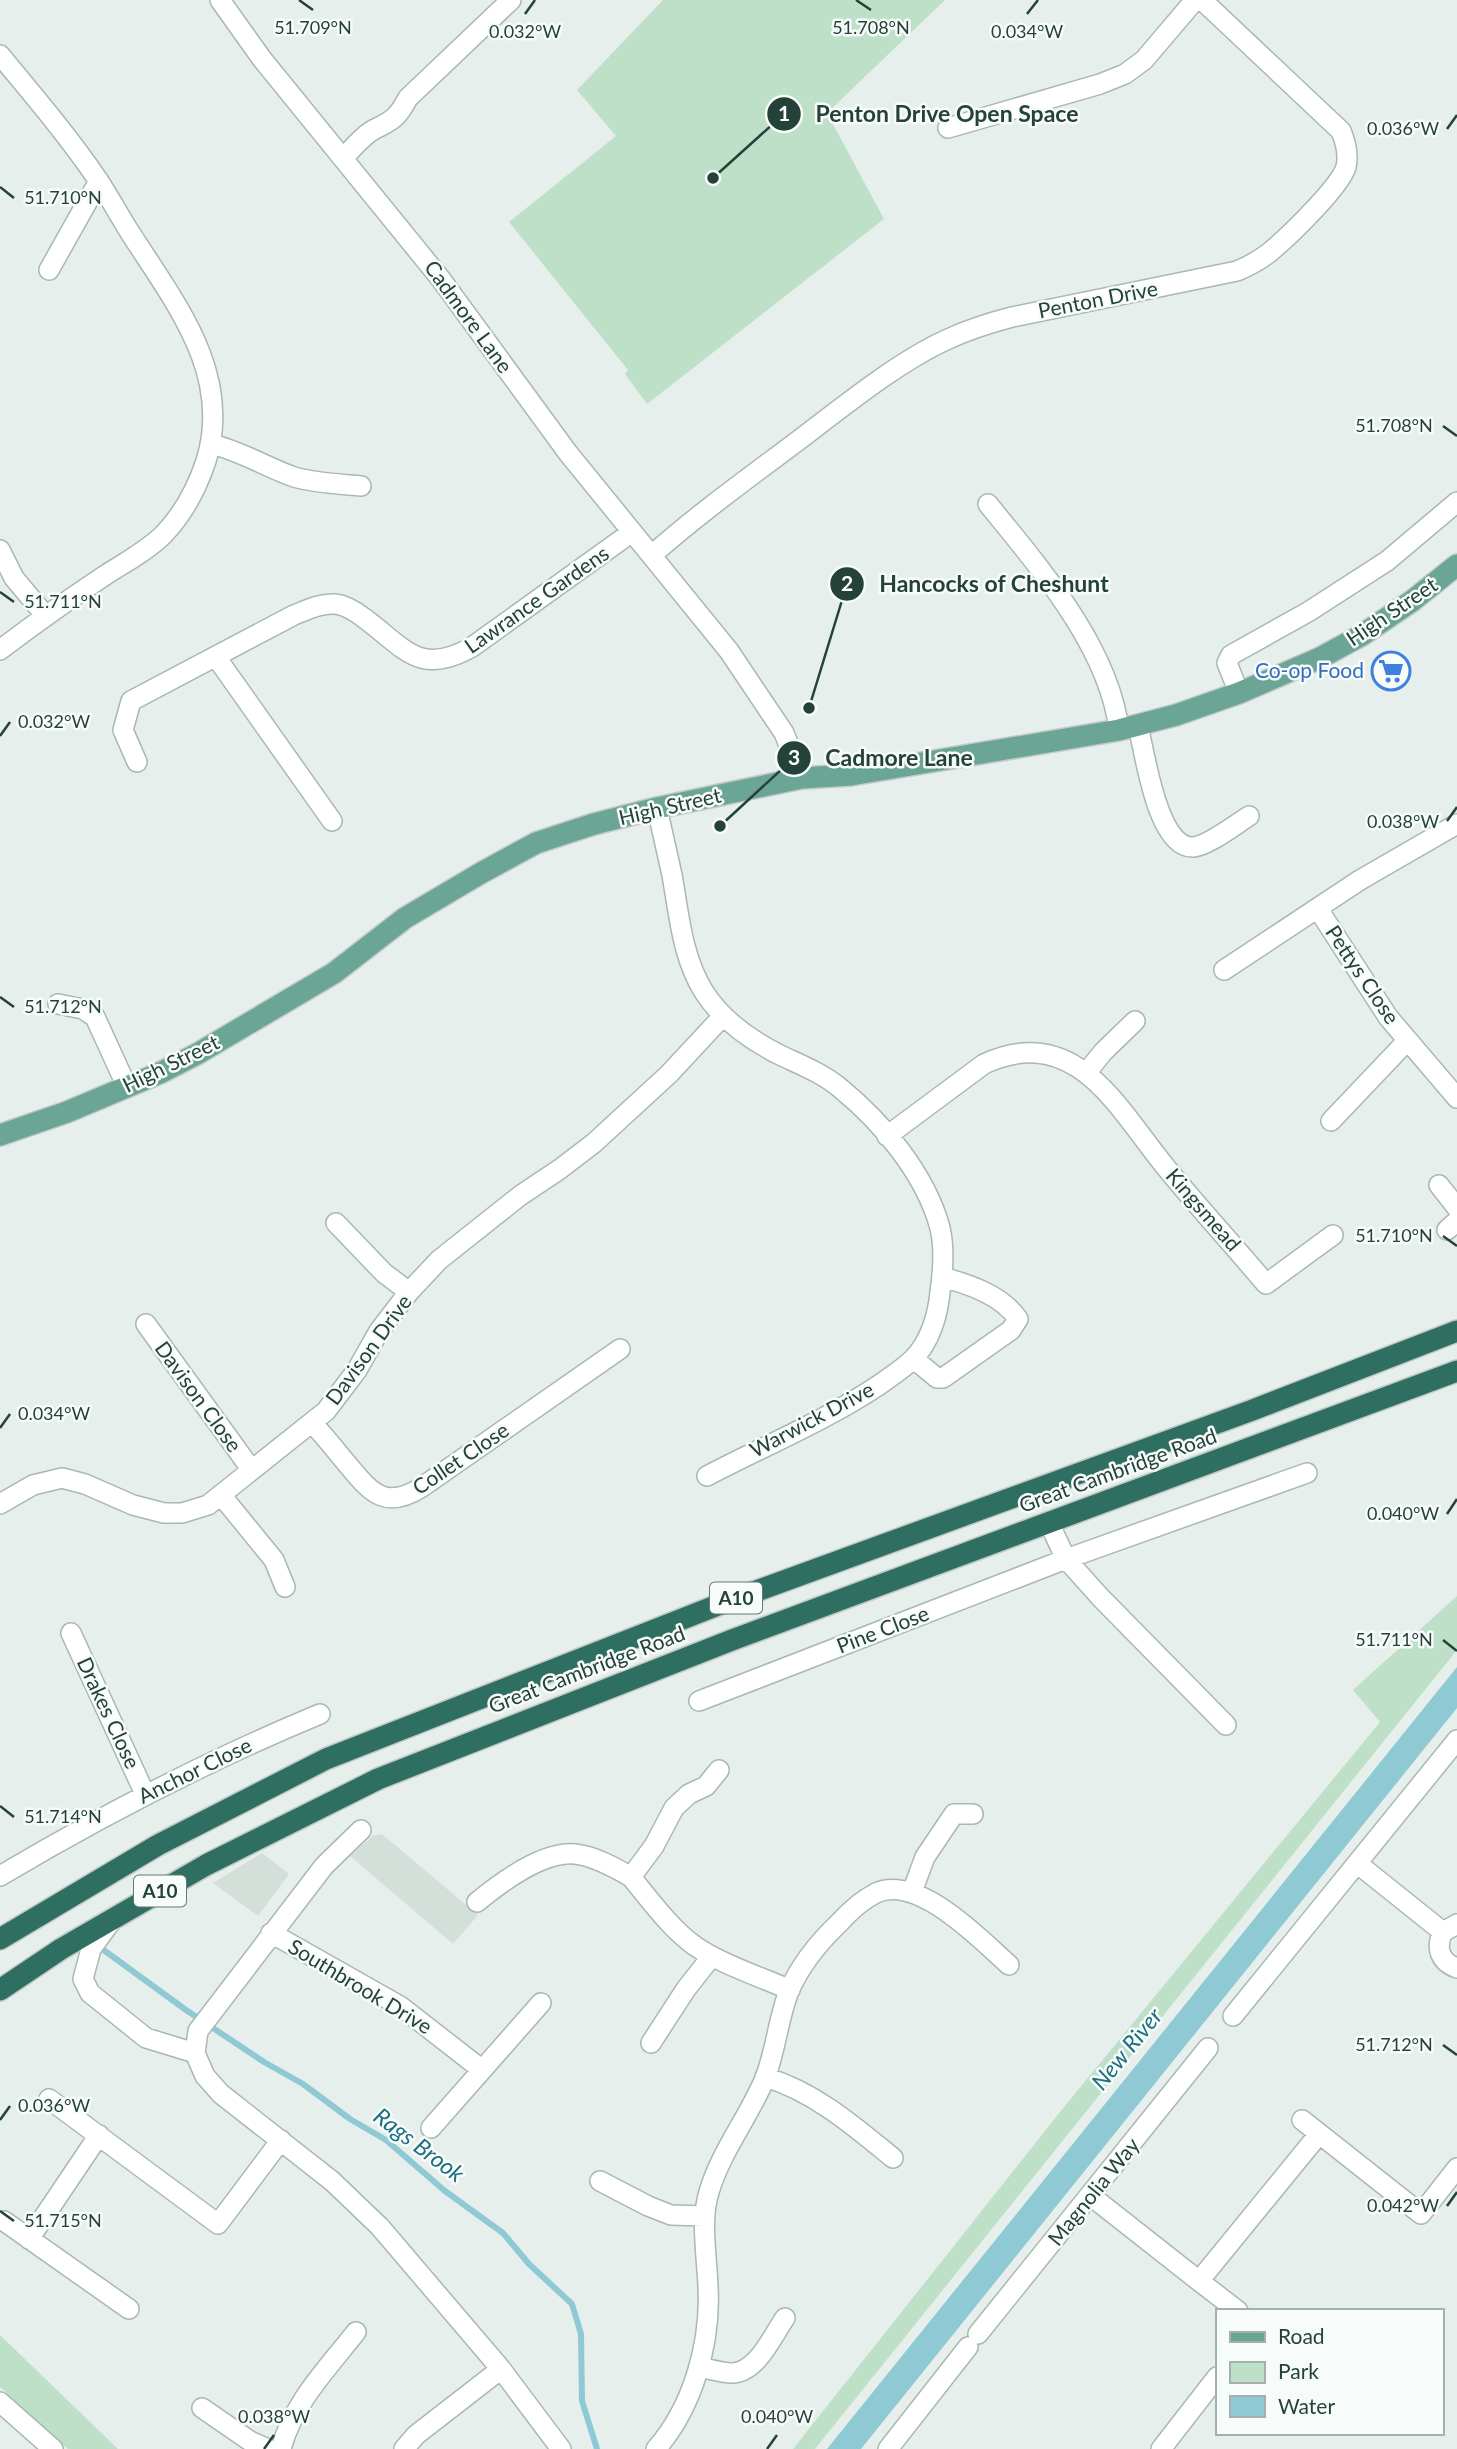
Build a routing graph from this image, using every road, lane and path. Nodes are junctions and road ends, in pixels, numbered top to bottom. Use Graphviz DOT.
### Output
graph roads {
  1 [pos="220,0"];
  2 [pos="511,0"];
  3 [pos="1195,0"];
  4 [pos="1202,0"];
  5 [pos="0,55"];
  6 [pos="948,128"];
  7 [pos="344,157"];
  8 [pos="99,181"];
  9 [pos="49,270"];
  10 [pos="211,444"];
  11 [pos="361,486"];
  12 [pos="1457,502"];
  13 [pos="988,504"];
  14 [pos="632,532"];
  15 [pos="0,550"];
  16 [pos="652,555"];
  17 [pos="1457,565"];
  18 [pos="45,615"];
  19 [pos="0,650"];
  20 [pos="216,657"];
  21 [pos="1239,693"];
  22 [pos="1129,728"];
  23 [pos="137,762"];
  24 [pos="802,778"];
  25 [pos="657,808"];
  26 [pos="1249,816"];
  27 [pos="332,821"];
  28 [pos="1457,824"];
  29 [pos="1318,909"];
  30 [pos="1224,970"];
  31 [pos="58,1004"];
  32 [pos="723,1016"];
  33 [pos="1135,1021"];
  34 [pos="1407,1041"];
  35 [pos="1087,1072"];
  36 [pos="127,1087"];
  37 [pos="1457,1098"];
  38 [pos="1331,1121"];
  39 [pos="0,1135"];
  40 [pos="887,1136"];
  41 [pos="1439,1185"];
  42 [pos="1457,1208"];
  43 [pos="337,1223"];
  44 [pos="1333,1235"];
  45 [pos="942,1277"];
  46 [pos="409,1293"];
  47 [pos="146,1324"];
  48 [pos="1457,1331"];
  49 [pos="620,1349"];
  50 [pos="914,1359"];
  51 [pos="1457,1371"];
  52 [pos="312,1423"];
  53 [pos="251,1469"];
  54 [pos="1307,1473"];
  55 [pos="706,1476"];
  56 [pos="221,1495"];
  57 [pos="0,1504"];
  58 [pos="1049,1523"];
  59 [pos="1066,1559"];
  60 [pos="285,1587"];
  61 [pos="71,1633"];
  62 [pos="699,1701"];
  63 [pos="320,1714"];
  64 [pos="1226,1726"];
  65 [pos="1457,1741"];
  66 [pos="719,1770"];
  67 [pos="145,1794"];
  68 [pos="973,1814"];
  69 [pos="361,1829"];
  70 [pos="1358,1864"];
  71 [pos="0,1876"];
  72 [pos="631,1877"];
  73 [pos="912,1892"];
  74 [pos="477,1902"];
  75 [pos="114,1918"];
  76 [pos="1450,1928"];
  77 [pos="271,1933"];
  78 [pos="0,1938"];
  79 [pos="712,1956"];
  80 [pos="1009,1965"];
  81 [pos="1457,1968"];
  82 [pos="0,1990"];
  83 [pos="790,1990"];
  84 [pos="541,2003"];
  85 [pos="1233,2016"];
  86 [pos="651,2043"];
  87 [pos="1209,2048"];
  88 [pos="194,2053"];
  89 [pos="481,2069"];
  90 [pos="765,2077"];
  91 [pos="49,2099"];
  92 [pos="1302,2120"];
  93 [pos="430,2128"];
  94 [pos="1319,2134"];
  95 [pos="99,2135"];
  96 [pos="281,2140"];
  97 [pos="893,2158"];
  98 [pos="1457,2168"];
  99 [pos="600,2181"];
  100 [pos="1091,2196"];
  101 [pos="705,2216"];
  102 [pos="4,2221"];
  103 [pos="29,2239"];
  104 [pos="1199,2281"];
  105 [pos="129,2309"];
  106 [pos="1235,2309"];
  107 [pos="785,2318"];
  108 [pos="356,2332"];
  109 [pos="699,2367"];
  110 [pos="501,2369"];
  111 [pos="1216,2378"];
  112 [pos="0,2402"];
  113 [pos="202,2408"];
  114 [pos="53,2449"];
  115 [pos="268,2449"];
  116 [pos="281,2449"];
  117 [pos="404,2449"];
  118 [pos="561,2449"];
  119 [pos="656,2449"];
  120 [pos="888,2449"];
  121 [pos="1161,2449"];
  1 -- 7 [label="street, Cadmore Lane"];
  2 -- 7 [label="street"];
  3 -- 6 [label="street"];
  4 -- 16 [label="street, Penton Drive"];
  5 -- 8 [label="street"];
  7 -- 14 [label="street, Cadmore Lane"];
  8 -- 9 [label="street"];
  8 -- 10 [label="street"];
  10 -- 11 [label="street"];
  10 -- 18 [label="street"];
  12 -- 21 [label="street"];
  13 -- 22 [label="street"];
  14 -- 16 [label="street, Cadmore Lane"];
  14 -- 20 [label="street, Lawrance Gardens"];
  15 -- 18 [label="street"];
  16 -- 24 [label="street, Cadmore Lane"];
  17 -- 21 [label="main road, High Street"];
  18 -- 19 [label="street"];
  20 -- 23 [label="street, Lawrance Gardens"];
  20 -- 27 [label="street"];
  21 -- 22 [label="main road, High Street"];
  22 -- 24 [label="main road, High Street"];
  22 -- 26 [label="street"];
  24 -- 25 [label="main road, High Street"];
  25 -- 32 [label="street, Warwick Drive"];
  25 -- 36 [label="main road, High Street"];
  28 -- 29 [label="street, Pettys Close"];
  29 -- 30 [label="street, Pettys Close"];
  29 -- 34 [label="street, Pettys Close"];
  31 -- 36 [label="street"];
  32 -- 40 [label="street, Warwick Drive"];
  32 -- 46 [label="street, Davison Drive"];
  33 -- 35 [label="street"];
  34 -- 37 [label="street, Pettys Close"];
  34 -- 38 [label="street, Pettys Close"];
  35 -- 40 [label="street, Kingsmead"];
  35 -- 44 [label="street, Kingsmead"];
  36 -- 39 [label="main road, High Street"];
  40 -- 45 [label="street, Warwick Drive"];
  41 -- 42 [label="street"];
  43 -- 46 [label="street"];
  45 -- 50 [label="street, Warwick Drive"];
  45 -- 50 [label="street"];
  46 -- 52 [label="street, Davison Drive"];
  47 -- 53 [label="street, Davison Close"];
  48 -- 78 [label="highway, Great Cambridge Road / A10"];
  49 -- 52 [label="street, Collet Close"];
  50 -- 55 [label="street, Warwick Drive"];
  51 -- 58 [label="highway, Great Cambridge Road / A10"];
  52 -- 53 [label="street, Davison Drive"];
  53 -- 56 [label="street, Davison Drive"];
  54 -- 59 [label="street, Pine Close"];
  56 -- 57 [label="street, Davison Drive"];
  56 -- 60 [label="street"];
  58 -- 59 [label="street"];
  58 -- 75 [label="highway, Great Cambridge Road / A10"];
  59 -- 62 [label="street, Pine Close"];
  59 -- 64 [label="street"];
  61 -- 67 [label="street, Drakes Close"];
  63 -- 67 [label="street, Anchor Close"];
  65 -- 70 [label="street"];
  66 -- 72 [label="street"];
  67 -- 71 [label="street, Anchor Close"];
  68 -- 73 [label="street"];
  69 -- 77 [label="street, Southbrook Drive"];
  70 -- 76 [label="street"];
  70 -- 85 [label="street"];
  72 -- 74 [label="street"];
  72 -- 79 [label="street"];
  73 -- 80 [label="street"];
  73 -- 83 [label="street"];
  75 -- 82 [label="highway, Great Cambridge Road / A10"];
  75 -- 88 [label="street"];
  76 -- 81 [label="street"];
  77 -- 88 [label="street, Southbrook Drive"];
  77 -- 89 [label="street, Southbrook Drive"];
  79 -- 83 [label="street"];
  79 -- 86 [label="street"];
  83 -- 90 [label="street"];
  84 -- 89 [label="street"];
  87 -- 100 [label="street, Magnolia Way"];
  88 -- 96 [label="street"];
  89 -- 93 [label="street"];
  90 -- 97 [label="street"];
  90 -- 101 [label="street"];
  91 -- 95 [label="street"];
  92 -- 94 [label="street"];
  94 -- 98 [label="street"];
  94 -- 104 [label="street"];
  95 -- 96 [label="street"];
  95 -- 103 [label="street"];
  96 -- 110 [label="street"];
  99 -- 101 [label="street"];
  100 -- 104 [label="street"];
  100 -- 120 [label="street, Magnolia Way"];
  101 -- 109 [label="street"];
  102 -- 103 [label="street"];
  103 -- 105 [label="street"];
  104 -- 106 [label="street"];
  107 -- 109 [label="street"];
  108 -- 116 [label="street"];
  109 -- 119 [label="street"];
  110 -- 117 [label="street"];
  110 -- 118 [label="street"];
  111 -- 121 [label="street"];
  112 -- 114 [label="street"];
  113 -- 115 [label="street"];
}
